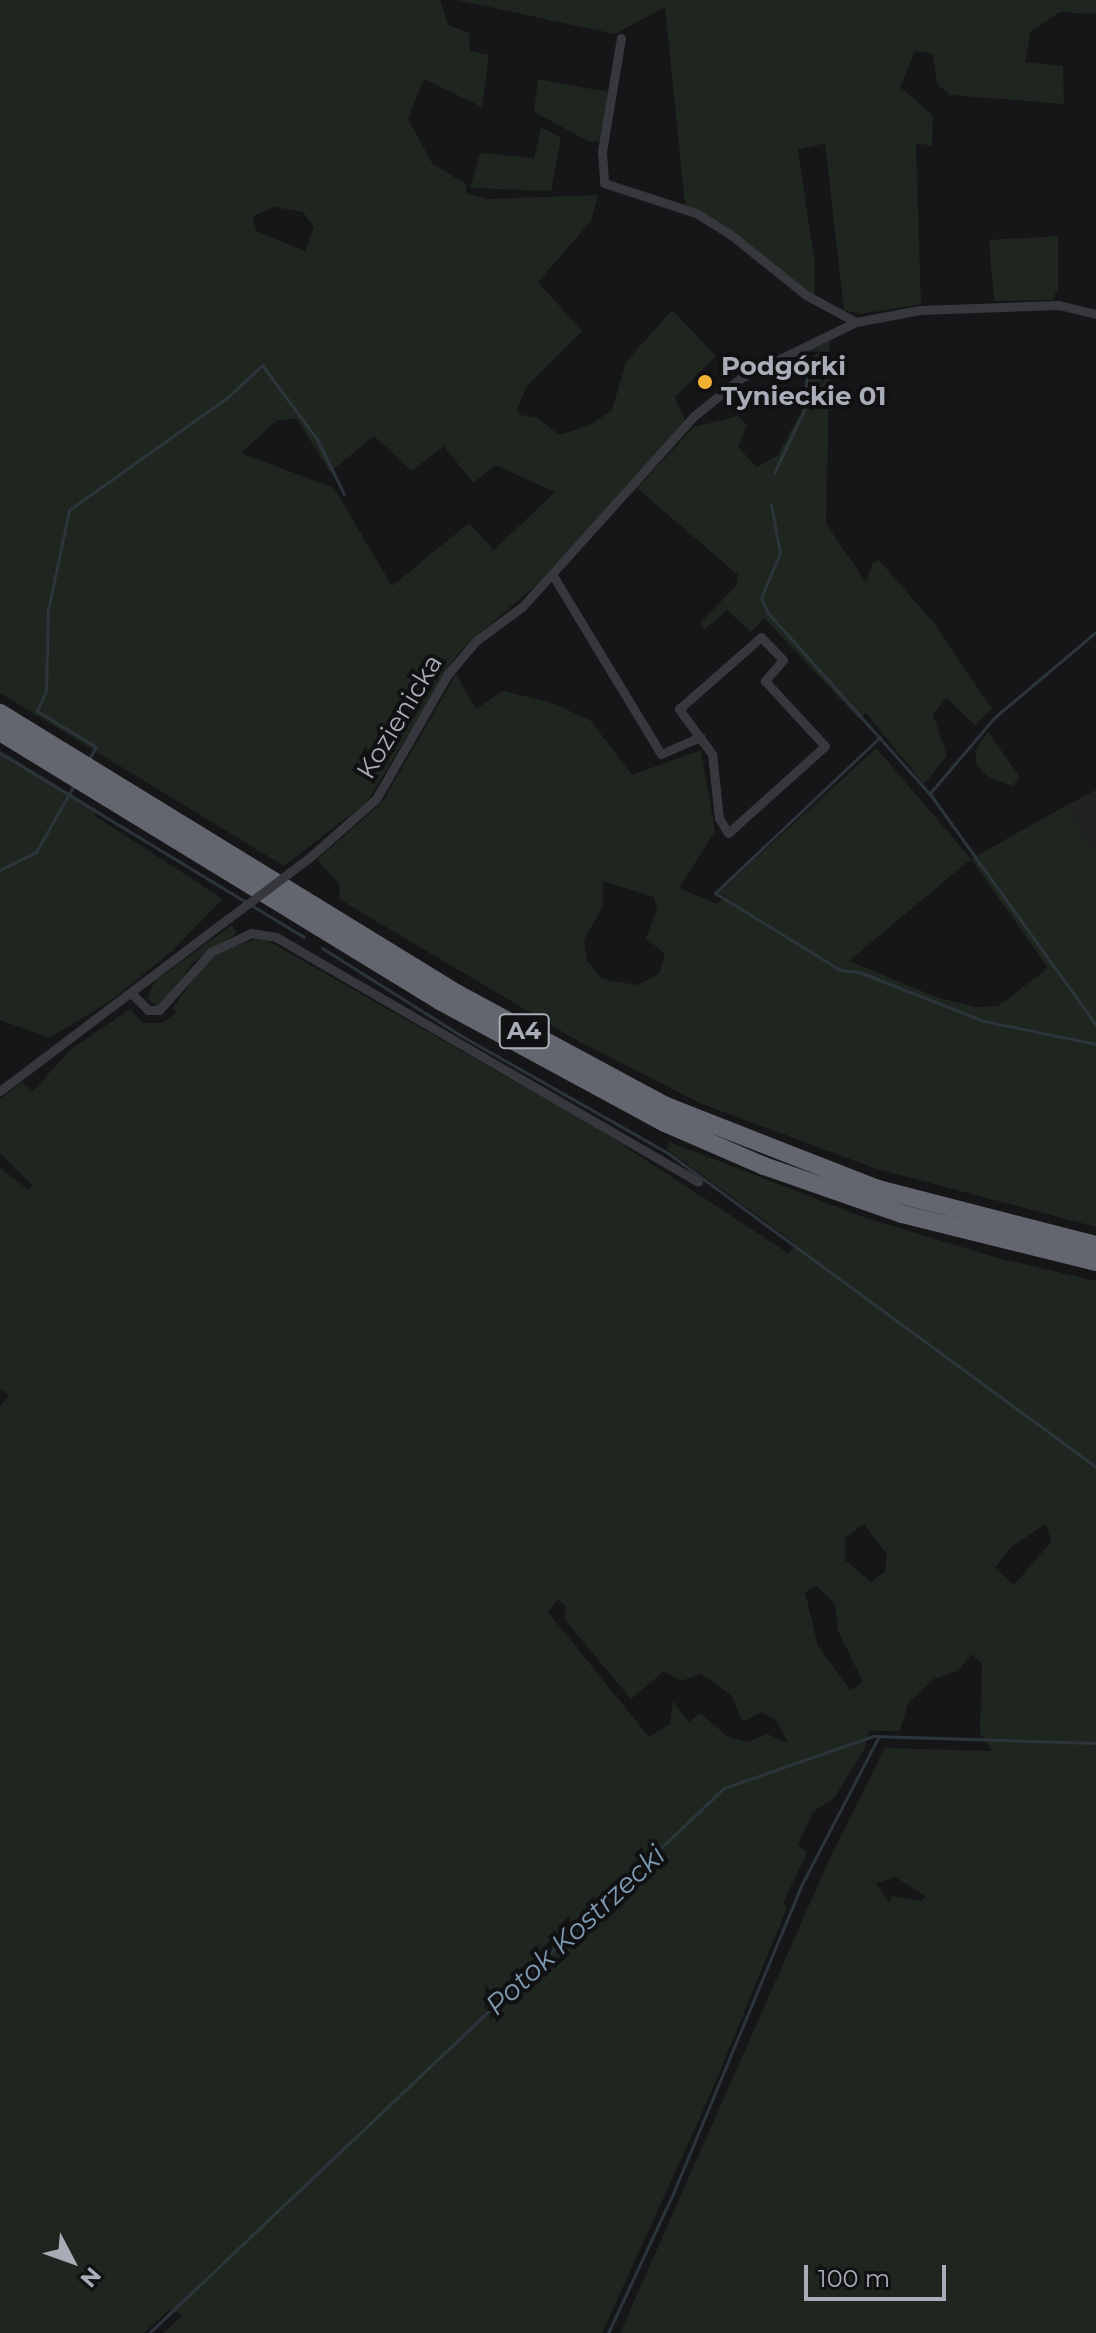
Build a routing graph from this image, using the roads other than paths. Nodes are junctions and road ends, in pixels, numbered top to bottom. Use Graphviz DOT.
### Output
graph roads {
  1 [pos="621,38"];
  2 [pos="1096,314"];
  3 [pos="856,322"];
  4 [pos="552,574"];
  5 [pos="0,713"];
  6 [pos="0,732"];
  7 [pos="700,737"];
  8 [pos="131,993"];
  9 [pos="0,1091"];
  10 [pos="698,1182"];
  11 [pos="1096,1245"];
  12 [pos="1096,1262"];
  1 -- 3 [label="street"];
  2 -- 3 [label="street, Kozienicka"];
  3 -- 4 [label="street, Kozienicka"];
  4 -- 7 [label="street"];
  4 -- 8 [label="street, Kozienicka, bridge"];
  5 -- 11 [label="highway, A4"];
  6 -- 12 [label="highway, A4"];
  7 -- 7 [label="street"];
  8 -- 9 [label="street, Kozienicka"];
  8 -- 10 [label="street"];
}
